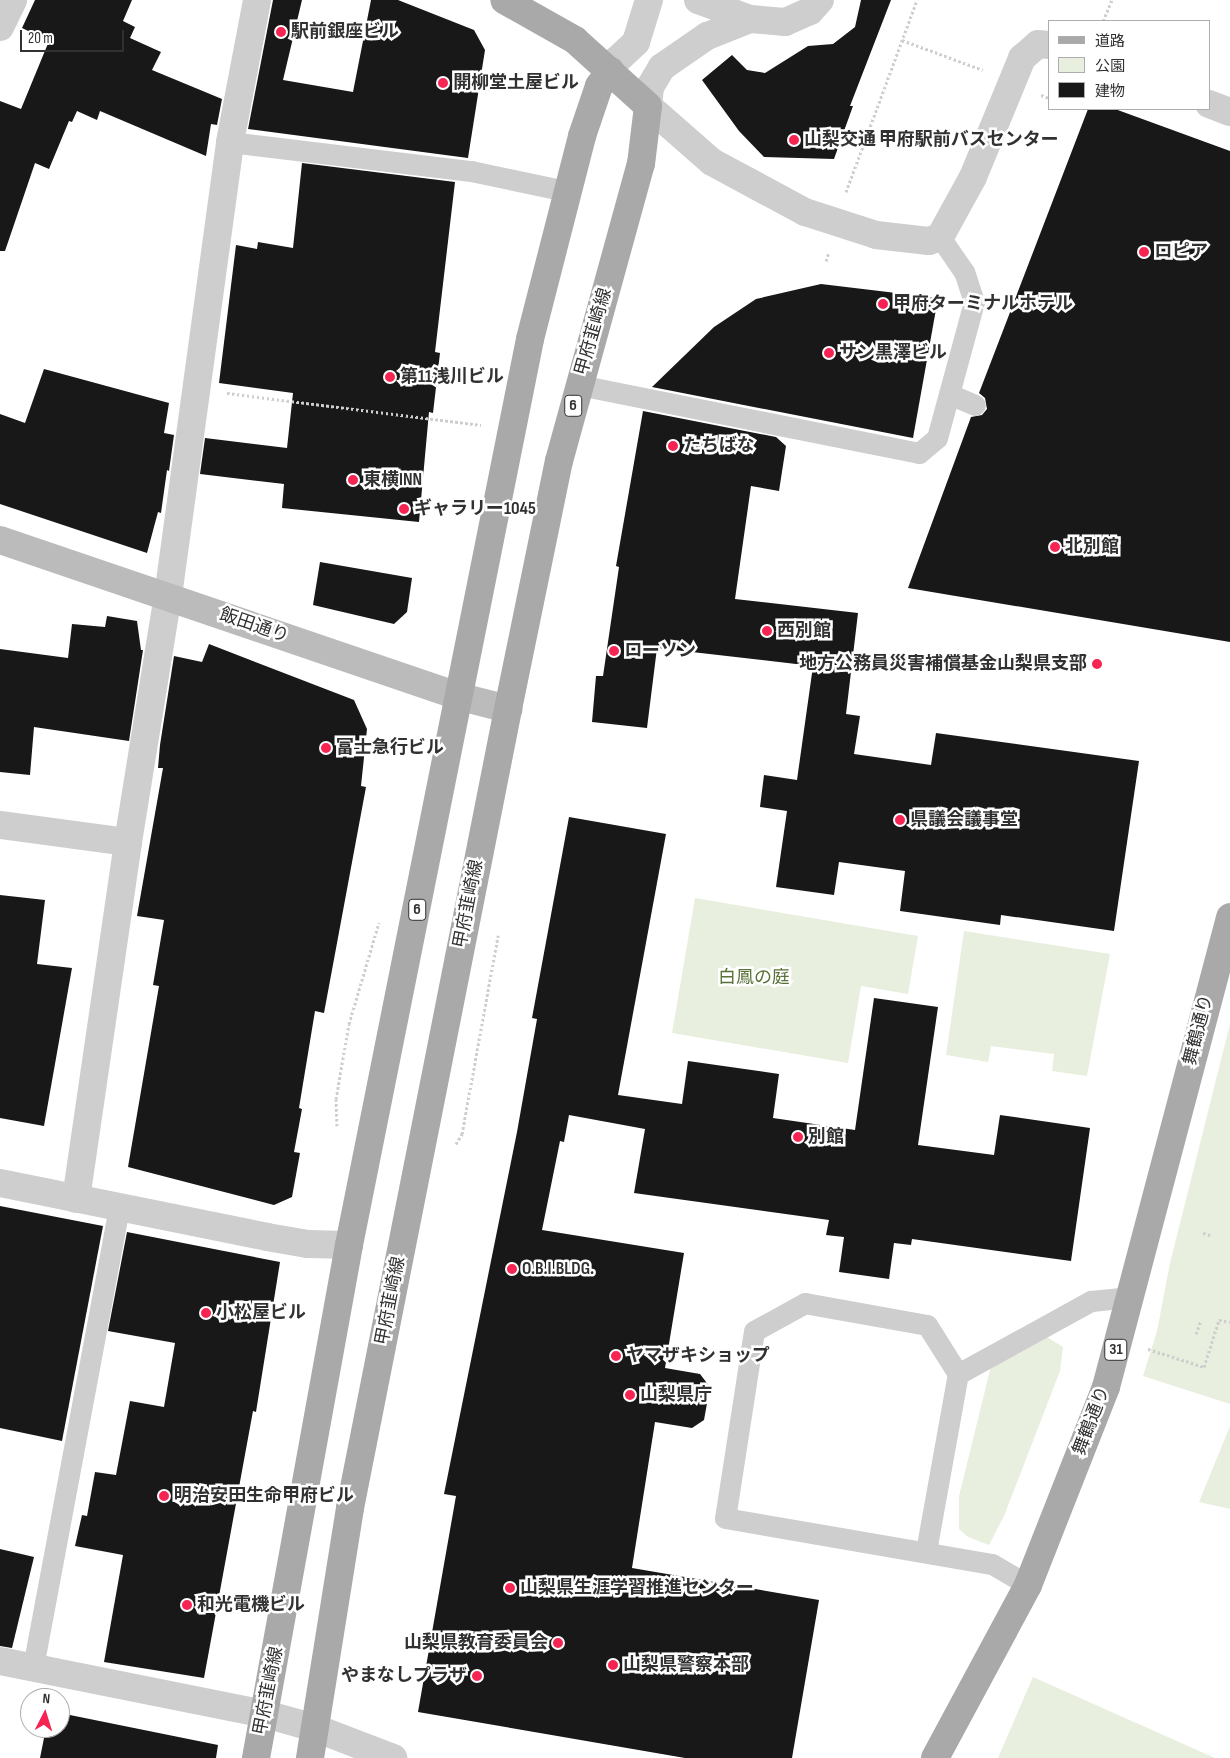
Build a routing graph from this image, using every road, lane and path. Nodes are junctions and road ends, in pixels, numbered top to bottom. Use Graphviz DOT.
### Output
graph roads {
  1 [pos="13,0"];
  2 [pos="256,0"];
  3 [pos="504,0"];
  4 [pos="649,0"];
  5 [pos="698,0"];
  6 [pos="820,0"];
  7 [pos="917,0"];
  8 [pos="1112,0"];
  9 [pos="750,19"];
  10 [pos="1103,20"];
  11 [pos="0,27"];
  12 [pos="902,40"];
  13 [pos="1048,45"];
  14 [pos="610,71"];
  15 [pos="988,72"];
  16 [pos="1210,104"];
  17 [pos="648,106"];
  18 [pos="1230,112"];
  19 [pos="230,142"];
  20 [pos="566,191"];
  21 [pos="843,200"];
  22 [pos="940,237"];
  23 [pos="579,385"];
  24 [pos="196,390"];
  25 [pos="949,394"];
  26 [pos="975,406"];
  27 [pos="513,429"];
  28 [pos="0,540"];
  29 [pos="168,596"];
  30 [pos="461,697"];
  31 [pos="508,709"];
  32 [pos="0,825"];
  33 [pos="128,842"];
  34 [pos="1230,917"];
  35 [pos="379,919"];
  36 [pos="337,1126"];
  37 [pos="0,1184"];
  38 [pos="76,1198"];
  39 [pos="119,1206"];
  40 [pos="1203,1233"];
  41 [pos="1213,1236"];
  42 [pos="349,1245"];
  43 [pos="1131,1297"];
  44 [pos="1201,1320"];
  45 [pos="1230,1322"];
  46 [pos="1196,1334"];
  47 [pos="1119,1340"];
  48 [pos="958,1374"];
  49 [pos="926,1551"];
  50 [pos="1028,1585"];
  51 [pos="0,1661"];
  52 [pos="33,1667"];
  53 [pos="265,1714"];
  54 [pos="315,1728"];
  55 [pos="256,1758"];
  56 [pos="310,1758"];
  57 [pos="394,1758"];
  58 [pos="935,1758"];
  1 -- 11 [label="street"];
  2 -- 19 [label="street"];
  3 -- 14 [label="main road"];
  4 -- 14 [label="street"];
  5 -- 9 [label="street"];
  6 -- 9 [label="street"];
  7 -- 12 [label="path"];
  8 -- 10 [label="path"];
  9 -- 17 [label="street"];
  12 -- 15 [label="path"];
  12 -- 21 [label="path"];
  13 -- 22 [label="street"];
  14 -- 17 [label="main road"];
  14 -- 20 [label="main road, 甲府韮崎線 / 6"];
  16 -- 18 [label="street"];
  17 -- 22 [label="street"];
  17 -- 23 [label="main road, 甲府韮崎線 / 6"];
  19 -- 20 [label="lane"];
  19 -- 24 [label="street"];
  20 -- 27 [label="main road, 甲府韮崎線 / 6"];
  22 -- 25 [label="lane"];
  23 -- 25 [label="lane"];
  23 -- 31 [label="main road, 甲府韮崎線 / 6"];
  24 -- 27 [label="path"];
  24 -- 29 [label="street"];
  25 -- 26 [label="lane"];
  27 -- 30 [label="main road, 甲府韮崎線 / 6"];
  28 -- 29 [label="main road, 飯田通り"];
  29 -- 30 [label="main road, 飯田通り"];
  29 -- 33 [label="street"];
  30 -- 31 [label="main road, 飯田通り"];
  30 -- 42 [label="main road, 甲府韮崎線 / 6"];
  31 -- 54 [label="main road, 甲府韮崎線 / 6"];
  32 -- 33 [label="street"];
  33 -- 38 [label="street"];
  34 -- 43 [label="main road, 舞鶴通り / 31"];
  35 -- 36 [label="path"];
  37 -- 38 [label="street"];
  38 -- 39 [label="street"];
  39 -- 42 [label="street"];
  39 -- 52 [label="lane"];
  40 -- 41 [label="path"];
  42 -- 53 [label="main road, 甲府韮崎線 / 6"];
  43 -- 47 [label="main road, 舞鶴通り / 31"];
  43 -- 48 [label="lane"];
  44 -- 46 [label="path"];
  45 -- 47 [label="path"];
  47 -- 50 [label="main road, 舞鶴通り / 31"];
  48 -- 49 [label="lane"];
  48 -- 49 [label="lane"];
  49 -- 50 [label="lane"];
  50 -- 58 [label="main road, 舞鶴通り / 31"];
  51 -- 52 [label="street"];
  52 -- 53 [label="street"];
  53 -- 54 [label="street"];
  53 -- 55 [label="main road, 甲府韮崎線 / 6"];
  54 -- 56 [label="main road, 甲府韮崎線 / 6"];
  54 -- 57 [label="street"];
}
